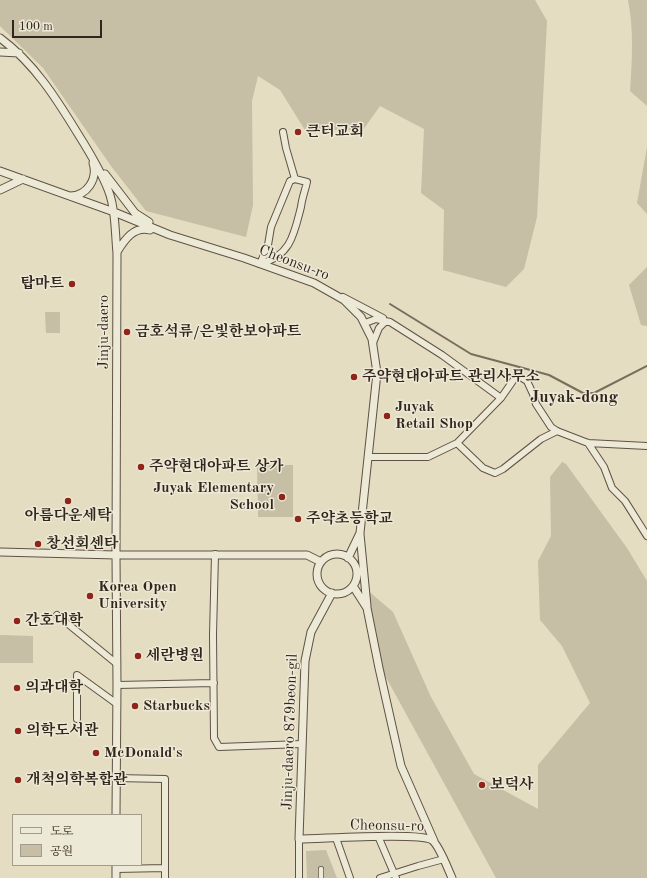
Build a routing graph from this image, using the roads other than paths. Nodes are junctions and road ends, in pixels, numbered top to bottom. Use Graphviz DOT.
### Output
graph roads {
  1 [pos="0,38"];
  2 [pos="0,52"];
  3 [pos="18,53"];
  4 [pos="284,132"];
  5 [pos="91,155"];
  6 [pos="0,171"];
  7 [pos="23,179"];
  8 [pos="295,179"];
  9 [pos="0,190"];
  10 [pos="68,196"];
  11 [pos="114,212"];
  12 [pos="170,235"];
  13 [pos="117,253"];
  14 [pos="260,264"];
  15 [pos="314,283"];
  16 [pos="390,322"];
  17 [pos="365,323"];
  18 [pos="373,343"];
  19 [pos="501,398"];
  20 [pos="557,431"];
  21 [pos="457,442"];
  22 [pos="588,443"];
  23 [pos="647,446"];
  24 [pos="368,457"];
  25 [pos="360,533"];
  26 [pos="647,536"];
  27 [pos="0,552"];
  28 [pos="215,554"];
  29 [pos="116,555"];
  30 [pos="348,558"];
  31 [pos="321,562"];
  32 [pos="353,586"];
  33 [pos="332,593"];
  34 [pos="367,608"];
  35 [pos="57,615"];
  36 [pos="117,664"];
  37 [pos="214,683"];
  38 [pos="117,685"];
  39 [pos="117,704"];
  40 [pos="78,719"];
  41 [pos="302,744"];
  42 [pos="116,778"];
  43 [pos="116,814"];
  44 [pos="378,836"];
  45 [pos="336,838"];
  46 [pos="299,840"];
  47 [pos="434,841"];
  48 [pos="444,859"];
  49 [pos="116,867"];
  50 [pos="165,868"];
  51 [pos="321,869"];
  52 [pos="395,876"];
  53 [pos="116,878"];
  54 [pos="165,878"];
  55 [pos="300,878"];
  56 [pos="321,878"];
  57 [pos="350,878"];
  58 [pos="380,878"];
  59 [pos="452,878"];
  1 -- 3 [label="street, Jinju-daero"];
  2 -- 3 [label="street"];
  3 -- 5 [label="street, Jinju-daero"];
  4 -- 8 [label="street"];
  5 -- 10 [label="street"];
  5 -- 11 [label="street, Jinju-daero"];
  5 -- 12 [label="street"];
  6 -- 7 [label="street, Cheonsu-ro"];
  7 -- 9 [label="street"];
  7 -- 10 [label="street, Cheonsu-ro"];
  8 -- 14 [label="street"];
  8 -- 14 [label="street"];
  10 -- 11 [label="street, Cheonsu-ro"];
  11 -- 12 [label="street, Cheonsu-ro"];
  11 -- 13 [label="street, Jinju-daero"];
  12 -- 13 [label="street"];
  12 -- 14 [label="street, Cheonsu-ro"];
  13 -- 29 [label="street, Jinju-daero"];
  14 -- 15 [label="street, Cheonsu-ro"];
  15 -- 16 [label="street"];
  15 -- 17 [label="street, Cheonsu-ro"];
  16 -- 17 [label="street"];
  16 -- 18 [label="street"];
  16 -- 19 [label="street"];
  17 -- 18 [label="street, Cheonsu-ro"];
  18 -- 24 [label="street, Cheonsu-ro"];
  19 -- 20 [label="street"];
  19 -- 21 [label="street"];
  20 -- 21 [label="street"];
  20 -- 22 [label="street"];
  21 -- 24 [label="street"];
  22 -- 23 [label="street"];
  22 -- 26 [label="street"];
  24 -- 25 [label="street, Cheonsu-ro"];
  25 -- 30 [label="street, Cheonsu-ro"];
  25 -- 34 [label="street"];
  27 -- 29 [label="street"];
  28 -- 29 [label="street"];
  28 -- 31 [label="street"];
  28 -- 37 [label="street"];
  29 -- 36 [label="street, Jinju-daero"];
  30 -- 31 [label="street"];
  30 -- 32 [label="street"];
  31 -- 33 [label="street"];
  32 -- 33 [label="street"];
  32 -- 34 [label="street"];
  33 -- 41 [label="street, Jinju-daero 879beon-gil"];
  34 -- 47 [label="street"];
  35 -- 36 [label="street"];
  36 -- 38 [label="street, Jinju-daero"];
  37 -- 38 [label="street"];
  37 -- 41 [label="street"];
  38 -- 39 [label="street, Jinju-daero"];
  39 -- 40 [label="street"];
  39 -- 42 [label="street, Jinju-daero"];
  41 -- 46 [label="street, Jinju-daero 879beon-gil"];
  42 -- 43 [label="street, Jinju-daero"];
  42 -- 50 [label="street"];
  44 -- 45 [label="street, Cheonsu-ro"];
  44 -- 47 [label="street, Cheonsu-ro"];
  44 -- 52 [label="street"];
  45 -- 46 [label="street, Cheonsu-ro"];
  45 -- 57 [label="street"];
  46 -- 55 [label="street, Jinju-daero 879beon-gil"];
  47 -- 48 [label="street, Cheonsu-ro"];
  48 -- 52 [label="street"];
  48 -- 59 [label="street, Cheonsu-ro"];
  49 -- 50 [label="street"];
  49 -- 53 [label="street"];
  50 -- 54 [label="street"];
  51 -- 56 [label="street"];
  52 -- 58 [label="street"];
}
